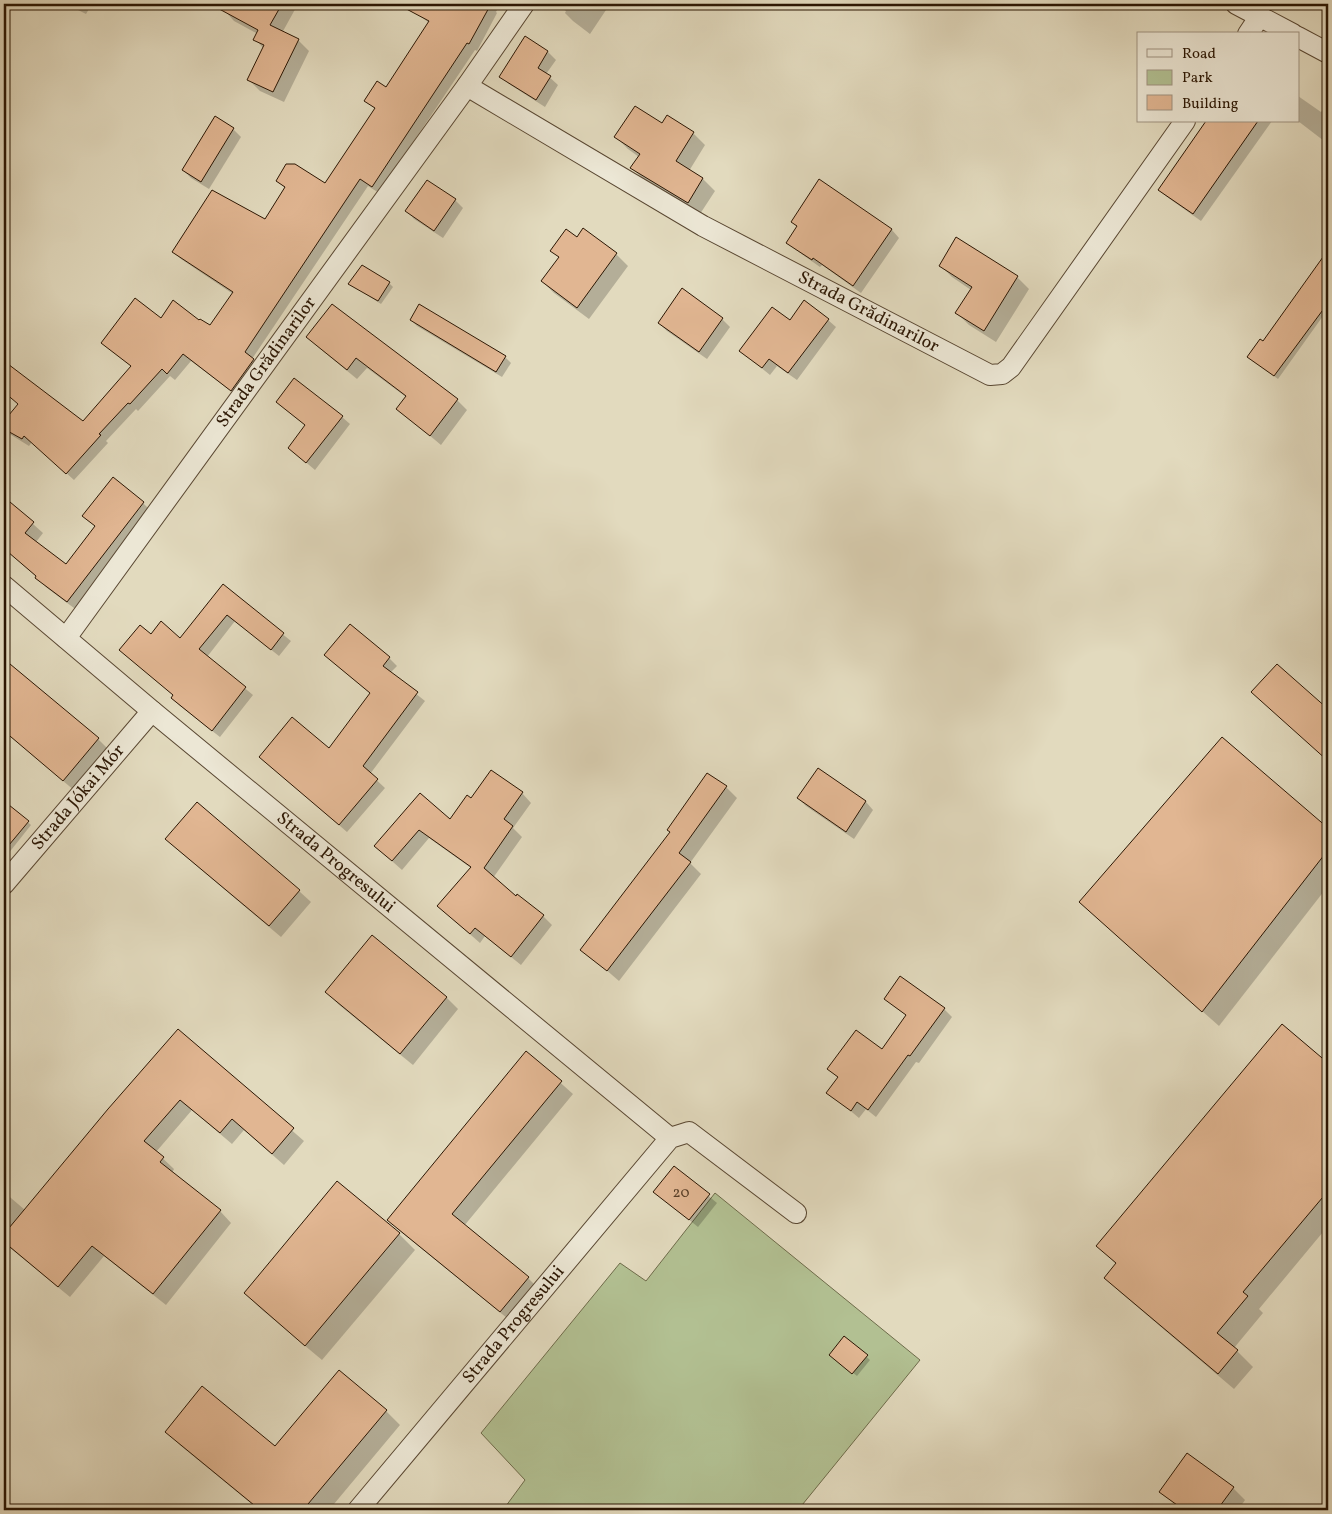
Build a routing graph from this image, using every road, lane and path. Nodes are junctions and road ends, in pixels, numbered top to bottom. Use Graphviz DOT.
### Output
graph roads {
  1 [pos="524,4"];
  2 [pos="1236,4"];
  3 [pos="1260,16"];
  4 [pos="1249,32"];
  5 [pos="1289,32"];
  6 [pos="1300,38"];
  7 [pos="1328,53"];
  8 [pos="467,86"];
  9 [pos="1185,122"];
  10 [pos="4,586"];
  11 [pos="66,638"];
  12 [pos="152,711"];
  13 [pos="4,884"];
  14 [pos="670,1138"];
  15 [pos="796,1213"];
  16 [pos="358,1510"];
  1 -- 8 [label="street, Strada Grădinarilor"];
  2 -- 3 [label="street"];
  3 -- 4 [label="street"];
  3 -- 5 [label="street"];
  6 -- 7 [label="street"];
  8 -- 9 [label="street, Strada Grădinarilor"];
  8 -- 11 [label="street, Strada Grădinarilor"];
  10 -- 11 [label="street, Strada Progresului"];
  11 -- 12 [label="street, Strada Progresului"];
  12 -- 13 [label="street, Strada Jókai Mór"];
  12 -- 14 [label="street, Strada Progresului"];
  14 -- 15 [label="street"];
  14 -- 16 [label="street, Strada Progresului"];
}
